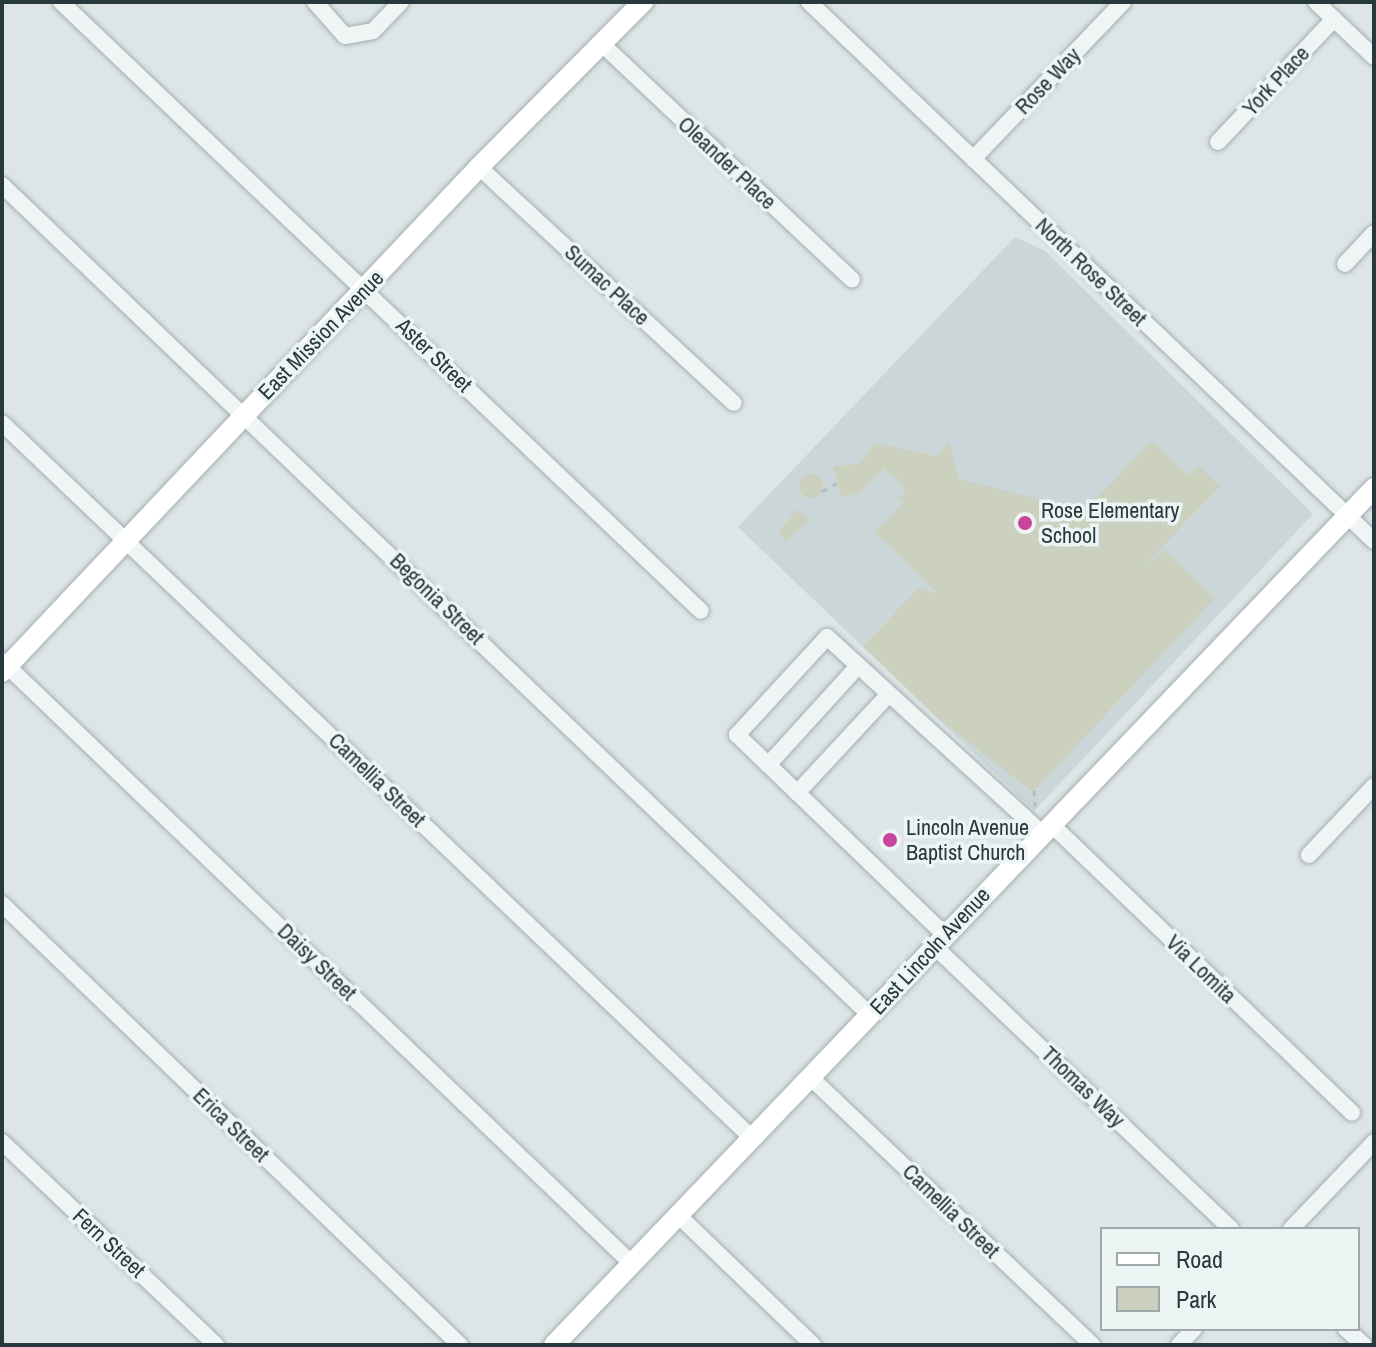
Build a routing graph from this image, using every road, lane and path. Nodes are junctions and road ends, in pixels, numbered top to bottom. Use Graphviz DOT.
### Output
graph roads {
  1 [pos="61,2"];
  2 [pos="315,2"];
  3 [pos="401,2"];
  4 [pos="643,2"];
  5 [pos="809,2"];
  6 [pos="1123,2"];
  7 [pos="1316,2"];
  8 [pos="1334,19"];
  9 [pos="603,45"];
  10 [pos="1374,57"];
  11 [pos="1218,142"];
  12 [pos="973,159"];
  13 [pos="479,167"];
  14 [pos="2,185"];
  15 [pos="1374,233"];
  16 [pos="1345,264"];
  17 [pos="852,280"];
  18 [pos="366,289"];
  19 [pos="734,403"];
  20 [pos="245,414"];
  21 [pos="2,423"];
  22 [pos="837,483"];
  23 [pos="1374,488"];
  24 [pos="822,491"];
  25 [pos="1347,516"];
  26 [pos="126,540"];
  27 [pos="1374,541"];
  28 [pos="701,611"];
  29 [pos="858,666"];
  30 [pos="4,667"];
  31 [pos="889,694"];
  32 [pos="768,765"];
  33 [pos="1374,786"];
  34 [pos="1034,790"];
  35 [pos="797,793"];
  36 [pos="1043,822"];
  37 [pos="1309,855"];
  38 [pos="2,904"];
  39 [pos="940,940"];
  40 [pos="870,1015"];
  41 [pos="810,1077"];
  42 [pos="1352,1113"];
  43 [pos="752,1138"];
  44 [pos="2,1142"];
  45 [pos="1374,1142"];
  46 [pos="678,1215"];
  47 [pos="1229,1227"];
  48 [pos="1293,1227"];
  49 [pos="631,1263"];
  50 [pos="1348,1331"];
  51 [pos="216,1345"];
  52 [pos="460,1345"];
  53 [pos="554,1345"];
  54 [pos="813,1345"];
  55 [pos="1092,1345"];
  56 [pos="1364,1345"];
  1 -- 18 [label="street, Aster Street"];
  2 -- 3 [label="street"];
  4 -- 9 [label="main road, East Mission Avenue"];
  5 -- 12 [label="street, North Rose Street"];
  6 -- 12 [label="street, Rose Way"];
  7 -- 8 [label="street"];
  8 -- 10 [label="street"];
  8 -- 11 [label="street, York Place"];
  9 -- 13 [label="main road, East Mission Avenue"];
  9 -- 17 [label="street, Oleander Place"];
  12 -- 25 [label="street, North Rose Street"];
  13 -- 18 [label="main road, East Mission Avenue"];
  13 -- 19 [label="street, Sumac Place"];
  14 -- 20 [label="street, Begonia Street"];
  15 -- 16 [label="street"];
  18 -- 20 [label="main road, East Mission Avenue"];
  18 -- 28 [label="street, Aster Street"];
  20 -- 26 [label="main road, East Mission Avenue"];
  20 -- 40 [label="street, Begonia Street"];
  21 -- 26 [label="street, Camellia Street"];
  22 -- 24 [label="path"];
  23 -- 25 [label="main road, East Lincoln Avenue"];
  25 -- 27 [label="street, North Rose Street"];
  25 -- 36 [label="main road, East Lincoln Avenue"];
  26 -- 30 [label="main road, East Mission Avenue"];
  26 -- 43 [label="street, Camellia Street"];
  29 -- 31 [label="street, Via Lomita"];
  29 -- 32 [label="street"];
  29 -- 32 [label="street, Via Lomita"];
  30 -- 49 [label="street, Daisy Street"];
  31 -- 35 [label="street"];
  31 -- 36 [label="street, Via Lomita"];
  32 -- 35 [label="street, Thomas Way"];
  33 -- 37 [label="street"];
  34 -- 36 [label="path"];
  35 -- 39 [label="street, Thomas Way"];
  36 -- 39 [label="main road, East Lincoln Avenue"];
  36 -- 42 [label="street, Via Lomita"];
  38 -- 52 [label="street, Erica Street"];
  39 -- 40 [label="main road, East Lincoln Avenue"];
  39 -- 47 [label="street, Thomas Way"];
  40 -- 41 [label="main road, East Lincoln Avenue"];
  41 -- 43 [label="main road, East Lincoln Avenue"];
  41 -- 55 [label="street, Camellia Street"];
  43 -- 46 [label="main road, East Lincoln Avenue"];
  44 -- 51 [label="street, Fern Street"];
  45 -- 48 [label="street"];
  46 -- 49 [label="main road, East Lincoln Avenue"];
  46 -- 54 [label="street"];
  49 -- 53 [label="main road, East Lincoln Avenue"];
  50 -- 56 [label="street"];
}
